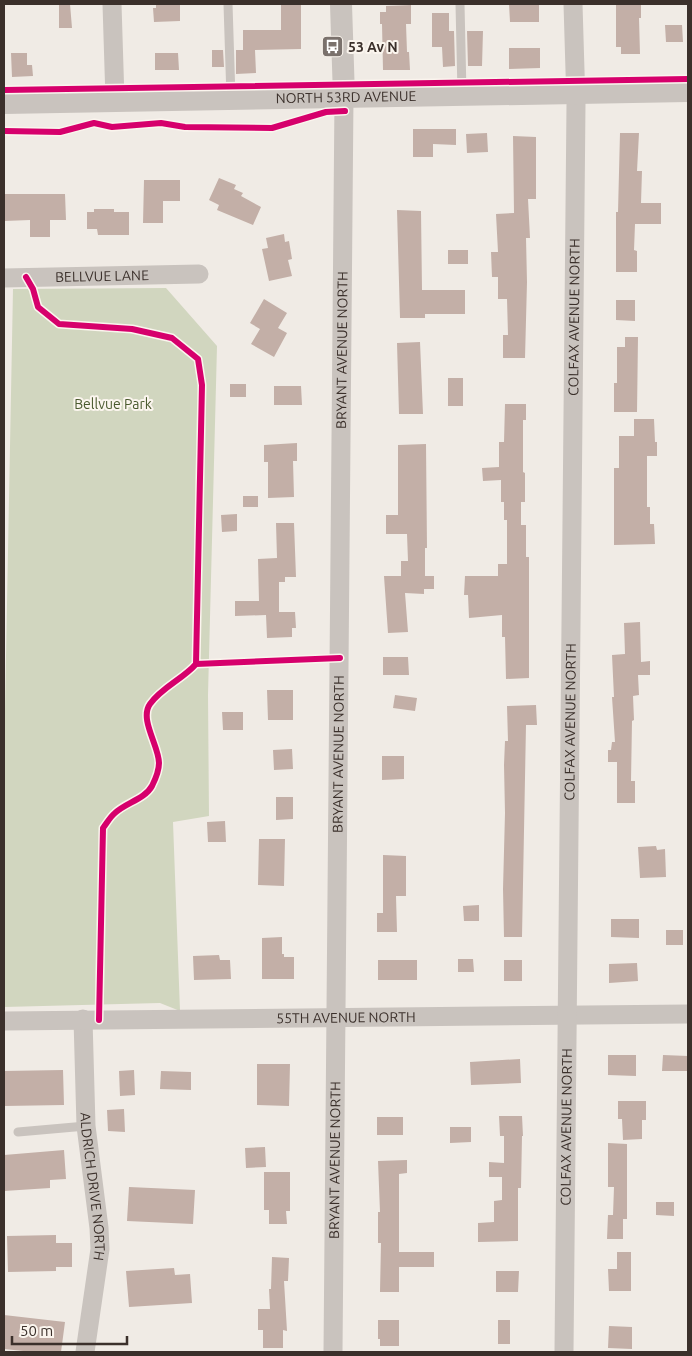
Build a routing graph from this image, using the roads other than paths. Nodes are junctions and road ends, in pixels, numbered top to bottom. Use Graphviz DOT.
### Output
graph roads {
  1 [pos="112,4"];
  2 [pos="228,4"];
  3 [pos="341,4"];
  4 [pos="460,4"];
  5 [pos="572,4"];
  6 [pos="688,91"];
  7 [pos="576,93"];
  8 [pos="462,95"];
  9 [pos="344,97"];
  10 [pos="231,99"];
  11 [pos="115,100"];
  12 [pos="4,103"];
  13 [pos="199,274"];
  14 [pos="4,278"];
  15 [pos="688,1014"];
  16 [pos="567,1015"];
  17 [pos="336,1018"];
  18 [pos="83,1019"];
  19 [pos="4,1021"];
  20 [pos="86,1126"];
  21 [pos="18,1132"];
  22 [pos="85,1352"];
  23 [pos="333,1352"];
  24 [pos="564,1352"];
  1 -- 11 [label="street"];
  2 -- 10 [label="lane"];
  3 -- 9 [label="street"];
  4 -- 8 [label="lane"];
  5 -- 7 [label="street, COLFAX AVENUE NORTH"];
  6 -- 7 [label="street, NORTH 53RD AVENUE"];
  7 -- 8 [label="street, NORTH 53RD AVENUE"];
  7 -- 16 [label="street, COLFAX AVENUE NORTH"];
  8 -- 9 [label="street, NORTH 53RD AVENUE"];
  9 -- 10 [label="street, NORTH 53RD AVENUE"];
  9 -- 17 [label="street, BRYANT AVENUE NORTH"];
  10 -- 11 [label="street, NORTH 53RD AVENUE"];
  11 -- 12 [label="street, NORTH 53RD AVENUE"];
  13 -- 14 [label="street, BELLVUE LANE"];
  15 -- 16 [label="street, 55TH AVENUE NORTH"];
  16 -- 17 [label="street, 55TH AVENUE NORTH"];
  16 -- 24 [label="street, COLFAX AVENUE NORTH"];
  17 -- 18 [label="street, 55TH AVENUE NORTH"];
  17 -- 23 [label="street, BRYANT AVENUE NORTH"];
  18 -- 19 [label="street, 55TH AVENUE NORTH"];
  18 -- 20 [label="street, ALDRICH DRIVE NORTH"];
  20 -- 21 [label="lane"];
  20 -- 22 [label="street, ALDRICH DRIVE NORTH"];
}
